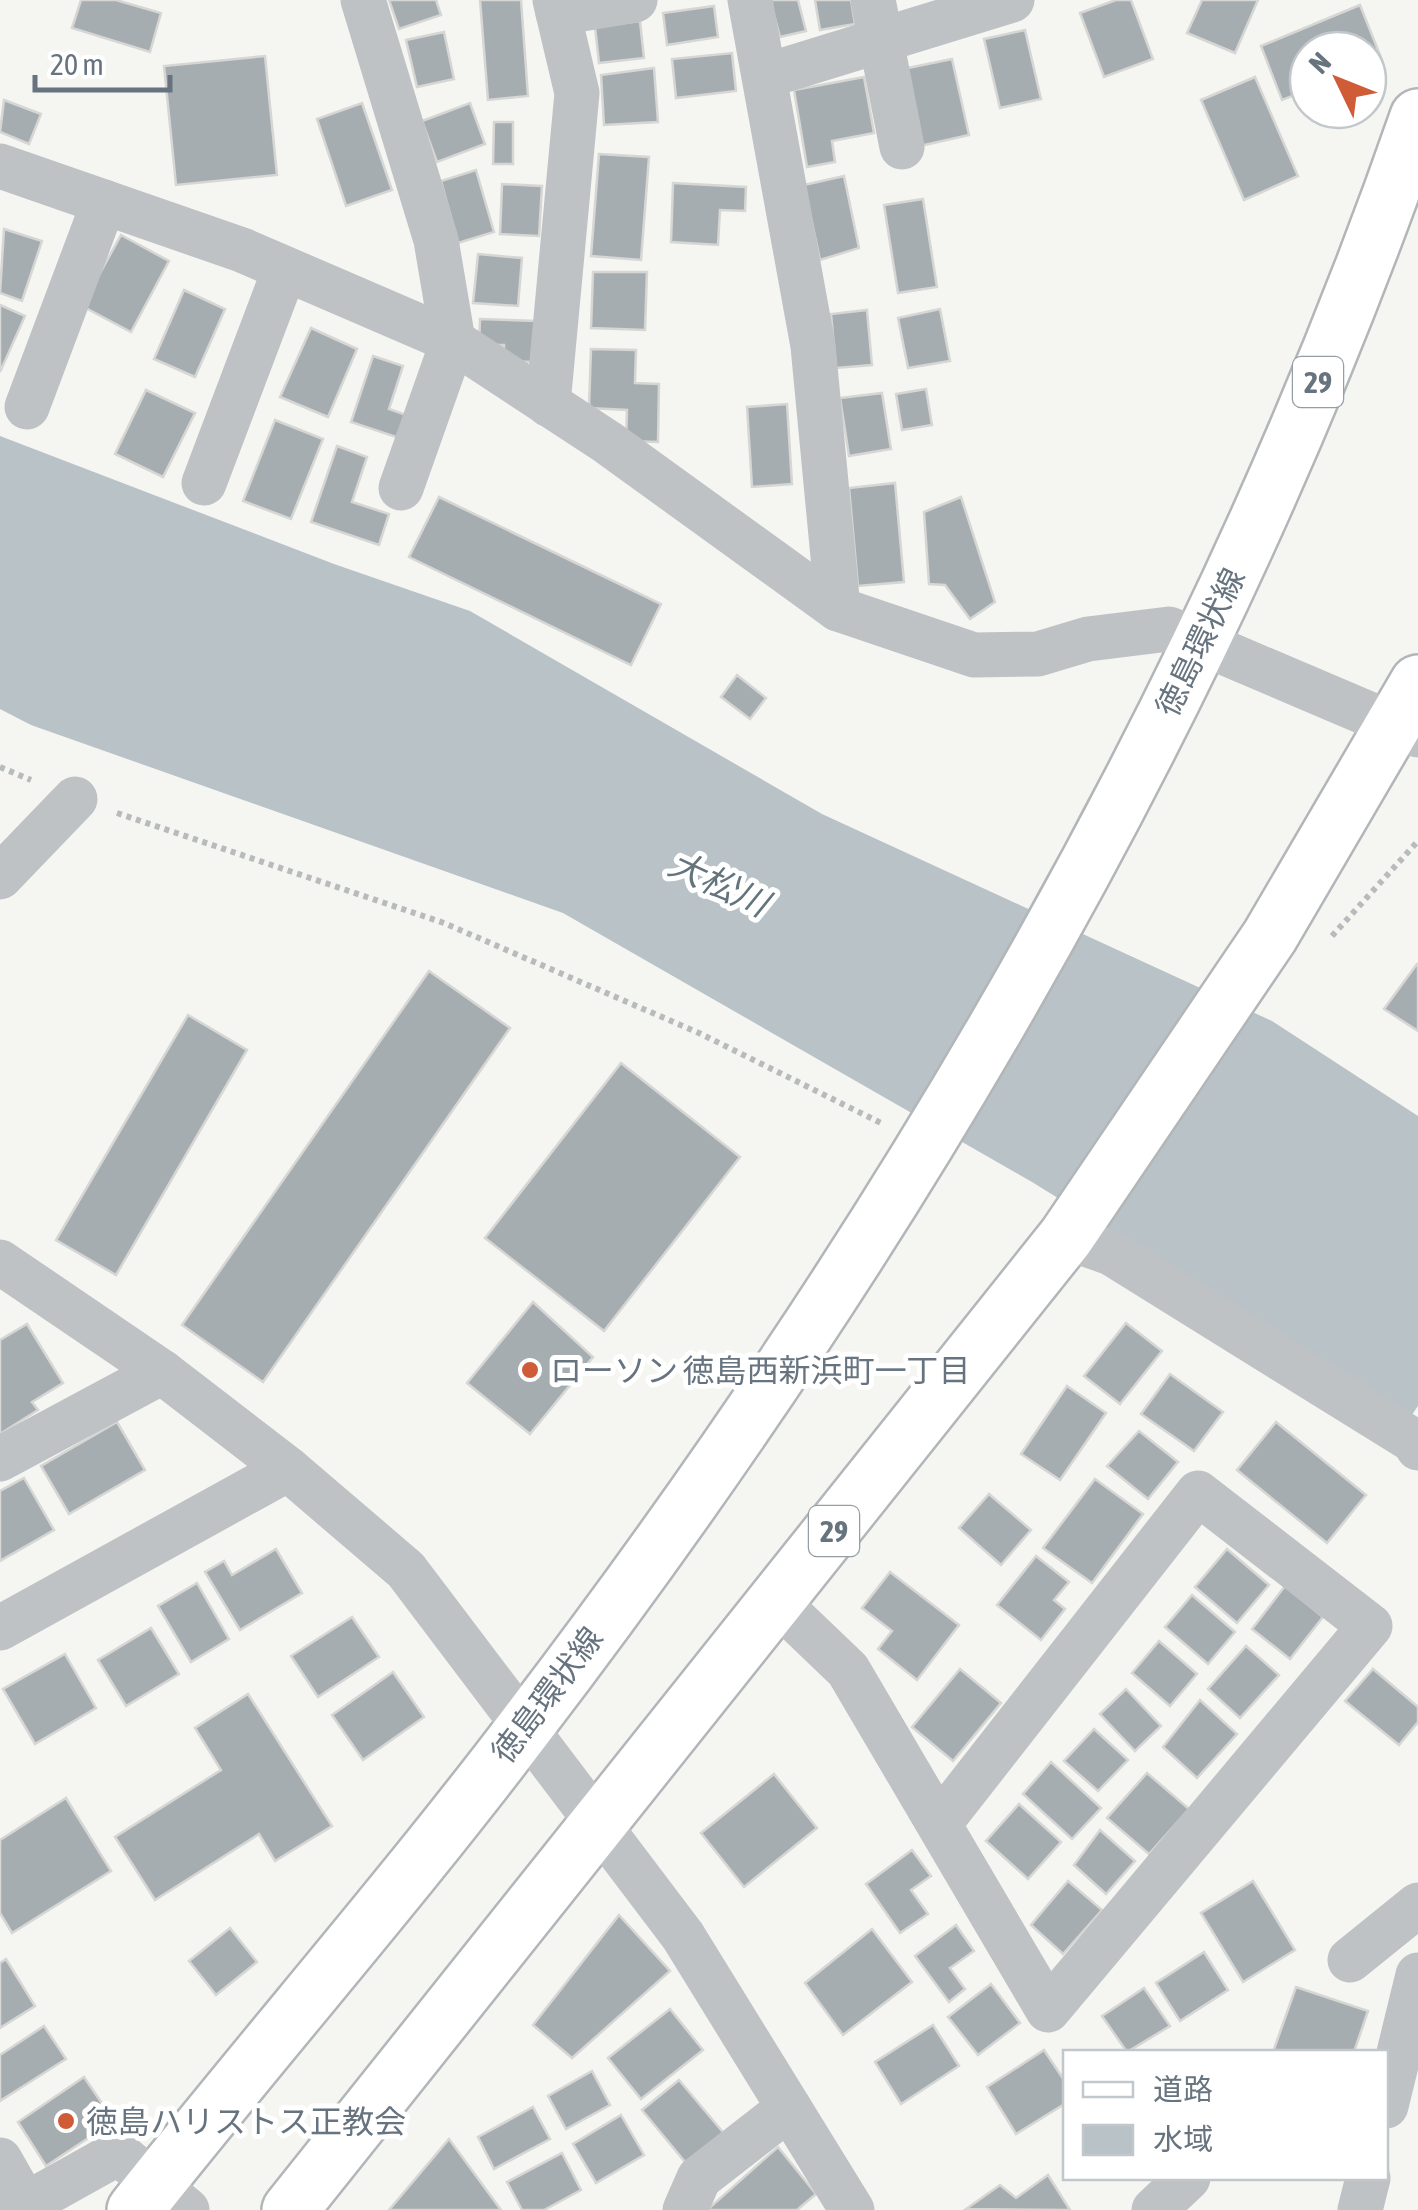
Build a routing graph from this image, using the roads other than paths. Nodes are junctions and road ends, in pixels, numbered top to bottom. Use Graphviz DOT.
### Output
graph roads {
  1 [pos="363,0"];
  2 [pos="634,0"];
  3 [pos="750,0"];
  4 [pos="994,3"];
  5 [pos="556,7"];
  6 [pos="877,21"];
  7 [pos="764,76"];
  8 [pos="1418,117"];
  9 [pos="902,147"];
  10 [pos="0,166"];
  11 [pos="104,202"];
  12 [pos="285,269"];
  13 [pos="454,341"];
  14 [pos="548,404"];
  15 [pos="27,407"];
  16 [pos="204,483"];
  17 [pos="401,488"];
  18 [pos="838,609"];
  19 [pos="1202,641"];
  20 [pos="1410,716"];
  21 [pos="76,799"];
  22 [pos="0,876"];
  23 [pos="1070,1230"];
  24 [pos="0,1262"];
  25 [pos="162,1372"];
  26 [pos="1418,1448"];
  27 [pos="0,1459"];
  28 [pos="288,1469"];
  29 [pos="778,1603"];
  30 [pos="0,1628"];
  31 [pos="525,1728"];
  32 [pos="600,1822"];
  33 [pos="939,1824"];
  34 [pos="1418,1904"];
  35 [pos="1350,1960"];
  36 [pos="1418,1975"];
  37 [pos="1388,2098"];
  38 [pos="789,2108"];
  39 [pos="0,2160"];
  40 [pos="1186,2180"];
  41 [pos="1368,2180"];
  42 [pos="159,2201"];
  43 [pos="20,2207"];
  44 [pos="290,2210"];
  45 [pos="684,2210"];
  46 [pos="852,2210"];
  47 [pos="1154,2210"];
  48 [pos="1360,2210"];
  1 -- 13 [label="street"];
  2 -- 5 [label="street"];
  3 -- 7 [label="street"];
  4 -- 6 [label="street"];
  5 -- 14 [label="street"];
  6 -- 7 [label="street"];
  6 -- 9 [label="street"];
  7 -- 18 [label="street"];
  8 -- 19 [label="main road, 徳島環状線 / 29"];
  10 -- 11 [label="street"];
  11 -- 12 [label="street"];
  11 -- 15 [label="street"];
  12 -- 13 [label="street"];
  12 -- 16 [label="street"];
  13 -- 14 [label="street"];
  13 -- 17 [label="street"];
  14 -- 18 [label="street"];
  18 -- 19 [label="street"];
  19 -- 20 [label="street"];
  19 -- 31 [label="main road, 徳島環状線 / 29"];
  20 -- 23 [label="main road, 29"];
  21 -- 22 [label="street"];
  23 -- 26 [label="street"];
  23 -- 29 [label="main road, 29"];
  24 -- 25 [label="street"];
  25 -- 27 [label="street"];
  25 -- 28 [label="street"];
  28 -- 30 [label="street"];
  28 -- 31 [label="street"];
  29 -- 32 [label="main road, 29"];
  29 -- 33 [label="street"];
  31 -- 32 [label="street"];
  31 -- 42 [label="main road, 徳島環状線 / 29"];
  32 -- 38 [label="street"];
  32 -- 44 [label="main road, 29"];
  33 -- 33 [label="street"];
  34 -- 35 [label="street"];
  36 -- 37 [label="street"];
  38 -- 45 [label="street"];
  38 -- 46 [label="street"];
  39 -- 43 [label="street"];
  40 -- 47 [label="street"];
  41 -- 48 [label="street"];
  42 -- 43 [label="street"];
}
